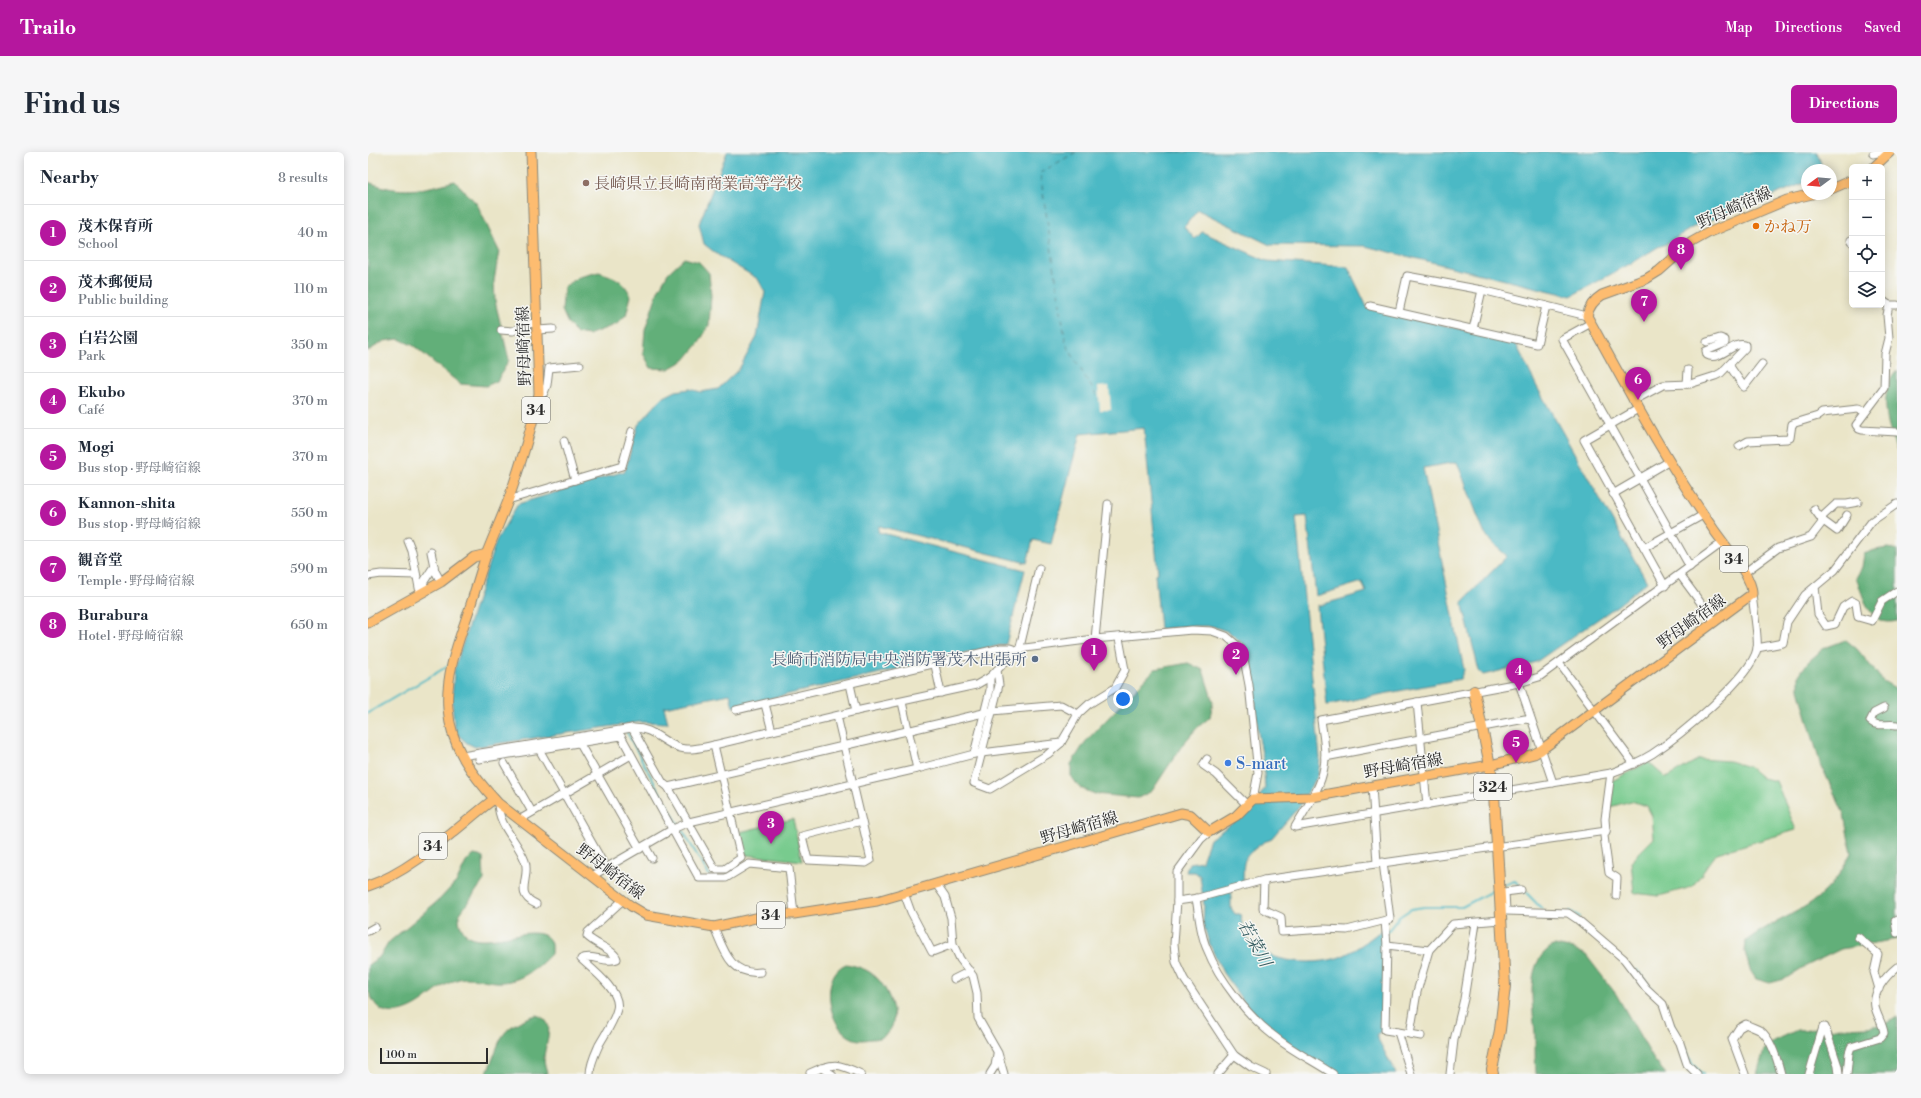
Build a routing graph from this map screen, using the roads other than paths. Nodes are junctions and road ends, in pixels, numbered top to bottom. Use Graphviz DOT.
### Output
graph roads {
  1 [pos="531,152"];
  2 [pos="1881,152"];
  3 [pos="1890,152"];
  4 [pos="1873,154"];
  5 [pos="1877,164"];
  6 [pos="1849,181"];
  7 [pos="1837,186"];
  8 [pos="1801,197"];
  9 [pos="1482,290"];
  10 [pos="1885,302"];
  11 [pos="1889,305"];
  12 [pos="1370,306"];
  13 [pos="1546,306"];
  14 [pos="1897,306"];
  15 [pos="1400,312"];
  16 [pos="1589,319"];
  17 [pos="537,327"];
  18 [pos="553,329"];
  19 [pos="1473,329"];
  20 [pos="501,330"];
  21 [pos="1707,342"];
  22 [pos="1762,364"];
  23 [pos="580,365"];
  24 [pos="1728,365"];
  25 [pos="1688,370"];
  26 [pos="1688,384"];
  27 [pos="539,394"];
  28 [pos="1636,405"];
  29 [pos="1866,410"];
  30 [pos="1610,425"];
  31 [pos="632,431"];
  32 [pos="1897,432"];
  33 [pos="564,441"];
  34 [pos="1739,446"];
  35 [pos="1668,462"];
  36 [pos="1640,478"];
  37 [pos="575,480"];
  38 [pos="1613,494"];
  39 [pos="508,500"];
  40 [pos="1858,502"];
  41 [pos="1108,504"];
  42 [pos="1897,504"];
  43 [pos="1814,509"];
  44 [pos="1703,515"];
  45 [pos="1847,515"];
  46 [pos="1822,520"];
  47 [pos="1671,532"];
  48 [pos="408,541"];
  49 [pos="1722,543"];
  50 [pos="1644,548"];
  51 [pos="431,552"];
  52 [pos="487,554"];
  53 [pos="434,566"];
  54 [pos="1690,567"];
  55 [pos="1039,568"];
  56 [pos="1744,573"];
  57 [pos="416,575"];
  58 [pos="1680,575"];
  59 [pos="368,576"];
  60 [pos="441,582"];
  61 [pos="1665,586"];
  62 [pos="1815,587"];
  63 [pos="1897,591"];
  64 [pos="423,592"];
  65 [pos="1752,594"];
  66 [pos="1715,622"];
  67 [pos="368,623"];
  68 [pos="1119,638"];
  69 [pos="1095,639"];
  70 [pos="1757,648"];
  71 [pos="1019,651"];
  72 [pos="936,664"];
  73 [pos="1559,664"];
  74 [pos="997,670"];
  75 [pos="990,678"];
  76 [pos="850,684"];
  77 [pos="1519,684"];
  78 [pos="1474,691"];
  79 [pos="941,693"];
  80 [pos="902,702"];
  81 [pos="1417,702"];
  82 [pos="765,704"];
  83 [pos="1884,708"];
  84 [pos="736,710"];
  85 [pos="1594,710"];
  86 [pos="856,711"];
  87 [pos="988,712"];
  88 [pos="1078,714"];
  89 [pos="837,716"];
  90 [pos="1531,720"];
  91 [pos="1897,725"];
  92 [pos="1481,726"];
  93 [pos="632,728"];
  94 [pos="772,731"];
  95 [pos="908,732"];
  96 [pos="1422,738"];
  97 [pos="1061,743"];
  98 [pos="580,744"];
  99 [pos="714,745"];
  100 [pos="844,746"];
  101 [pos="540,750"];
  102 [pos="1541,750"];
  103 [pos="978,753"];
  104 [pos="631,755"];
  105 [pos="462,756"];
  106 [pos="1325,757"];
  107 [pos="479,759"];
  108 [pos="1207,759"];
  109 [pos="504,763"];
  110 [pos="1634,764"];
  111 [pos="1490,765"];
  112 [pos="917,769"];
  113 [pos="1611,773"];
  114 [pos="597,774"];
  115 [pos="721,774"];
  116 [pos="1425,776"];
  117 [pos="1553,783"];
  118 [pos="854,784"];
  119 [pos="1372,786"];
  120 [pos="668,787"];
  121 [pos="564,792"];
  122 [pos="1494,794"];
  123 [pos="1307,797"];
  124 [pos="496,801"];
  125 [pos="1250,802"];
  126 [pos="1427,805"];
  127 [pos="532,812"];
  128 [pos="730,812"];
  129 [pos="1374,814"];
  130 [pos="519,820"];
  131 [pos="862,821"];
  132 [pos="688,823"];
  133 [pos="675,828"];
  134 [pos="1606,831"];
  135 [pos="1209,832"];
  136 [pos="1497,846"];
  137 [pos="642,848"];
  138 [pos="652,858"];
  139 [pos="1380,863"];
  140 [pos="606,868"];
  141 [pos="592,876"];
  142 [pos="1264,880"];
  143 [pos="936,884"];
  144 [pos="368,886"];
  145 [pos="1500,890"];
  146 [pos="1521,890"];
  147 [pos="904,893"];
  148 [pos="1616,896"];
  149 [pos="1197,898"];
  150 [pos="623,900"];
  151 [pos="1177,901"];
  152 [pos="536,904"];
  153 [pos="794,914"];
  154 [pos="1500,920"];
  155 [pos="1897,920"];
  156 [pos="1476,923"];
  157 [pos="1385,924"];
  158 [pos="375,926"];
  159 [pos="714,927"];
  160 [pos="368,931"];
  161 [pos="1897,933"];
  162 [pos="1858,937"];
  163 [pos="1387,942"];
  164 [pos="953,944"];
  165 [pos="1429,950"];
  166 [pos="1897,967"];
  167 [pos="970,971"];
  168 [pos="761,972"];
  169 [pos="954,979"];
  170 [pos="1879,989"];
  171 [pos="1398,1032"];
  172 [pos="1410,1034"];
  173 [pos="1421,1036"];
  174 [pos="998,1053"];
  175 [pos="1234,1055"];
  176 [pos="821,1068"];
  177 [pos="810,1073"];
  178 [pos="590,1074"];
  179 [pos="832,1074"];
  180 [pos="861,1074"];
  181 [pos="990,1074"];
  182 [pos="1004,1074"];
  183 [pos="1218,1074"];
  184 [pos="1266,1074"];
  185 [pos="1334,1074"];
  186 [pos="1411,1074"];
  187 [pos="1450,1074"];
  188 [pos="1493,1074"];
  189 [pos="1697,1074"];
  190 [pos="1744,1074"];
  191 [pos="1781,1074"];
  192 [pos="1810,1074"];
  193 [pos="1839,1074"];
  194 [pos="1847,1074"];
  1 -- 17 [label="main road, 野母崎宿線 / 34"];
  2 -- 4 [label="street"];
  3 -- 5 [label="main road"];
  6 -- 7 [label="main road"];
  8 -- 16 [label="main road, 野母崎宿線"];
  9 -- 13 [label="street"];
  9 -- 15 [label="street"];
  9 -- 19 [label="street"];
  10 -- 11 [label="street"];
  11 -- 14 [label="street"];
  11 -- 29 [label="street"];
  12 -- 15 [label="street"];
  13 -- 16 [label="street"];
  13 -- 19 [label="street"];
  15 -- 19 [label="street"];
  16 -- 28 [label="main road, 34"];
  16 -- 30 [label="street"];
  17 -- 18 [label="street"];
  17 -- 20 [label="street"];
  17 -- 27 [label="main road, 野母崎宿線 / 34"];
  21 -- 24 [label="street"];
  22 -- 24 [label="street"];
  23 -- 27 [label="street"];
  24 -- 26 [label="street"];
  25 -- 26 [label="street"];
  26 -- 28 [label="street"];
  27 -- 39 [label="main road, 野母崎宿線 / 34"];
  28 -- 30 [label="street"];
  28 -- 35 [label="main road, 34"];
  29 -- 32 [label="street"];
  29 -- 34 [label="street"];
  30 -- 36 [label="street"];
  30 -- 38 [label="street"];
  31 -- 37 [label="street"];
  33 -- 37 [label="street"];
  35 -- 36 [label="street"];
  35 -- 44 [label="main road, 34"];
  36 -- 38 [label="street"];
  36 -- 47 [label="street"];
  37 -- 39 [label="street"];
  38 -- 50 [label="street"];
  39 -- 52 [label="main road, 野母崎宿線 / 34"];
  40 -- 46 [label="street"];
  41 -- 69 [label="street"];
  42 -- 62 [label="street"];
  43 -- 46 [label="street"];
  44 -- 47 [label="street"];
  44 -- 49 [label="main road, 34"];
  45 -- 46 [label="street"];
  46 -- 56 [label="street"];
  47 -- 50 [label="street"];
  47 -- 54 [label="street"];
  48 -- 57 [label="street"];
  49 -- 54 [label="street"];
  49 -- 56 [label="main road, 34"];
  50 -- 61 [label="street"];
  51 -- 53 [label="street"];
  52 -- 60 [label="main road"];
  52 -- 105 [label="main road, 野母崎宿線 / 34"];
  53 -- 60 [label="street"];
  53 -- 64 [label="street"];
  54 -- 58 [label="street"];
  55 -- 71 [label="street"];
  56 -- 65 [label="main road, 34"];
  57 -- 59 [label="street"];
  57 -- 64 [label="street"];
  58 -- 61 [label="street"];
  58 -- 66 [label="street"];
  60 -- 64 [label="main road"];
  61 -- 73 [label="street"];
  62 -- 63 [label="street"];
  62 -- 70 [label="street"];
  64 -- 67 [label="main road"];
  65 -- 66 [label="main road, 野母崎宿線 / 34"];
  65 -- 70 [label="street"];
  66 -- 85 [label="main road, 野母崎宿線 / 34"];
  68 -- 69 [label="street"];
  68 -- 88 [label="street"];
  68 -- 125 [label="street"];
  69 -- 71 [label="street"];
  70 -- 110 [label="street"];
  71 -- 72 [label="street"];
  71 -- 74 [label="street"];
  72 -- 76 [label="street"];
  72 -- 79 [label="street"];
  73 -- 77 [label="street"];
  73 -- 85 [label="street"];
  74 -- 75 [label="street"];
  74 -- 87 [label="street"];
  75 -- 79 [label="street"];
  75 -- 87 [label="street"];
  76 -- 82 [label="street"];
  76 -- 86 [label="street"];
  77 -- 78 [label="street"];
  77 -- 90 [label="street"];
  78 -- 81 [label="street"];
  78 -- 92 [label="highway, 324"];
  79 -- 80 [label="street"];
  80 -- 86 [label="street"];
  80 -- 95 [label="street"];
  81 -- 96 [label="street"];
  81 -- 106 [label="street"];
  82 -- 84 [label="street"];
  82 -- 94 [label="street"];
  83 -- 91 [label="street"];
  85 -- 102 [label="main road, 野母崎宿線 / 34"];
  85 -- 110 [label="street"];
  86 -- 89 [label="street"];
  87 -- 88 [label="street"];
  87 -- 95 [label="street"];
  87 -- 103 [label="street"];
  88 -- 97 [label="street"];
  89 -- 94 [label="street"];
  89 -- 100 [label="street"];
  90 -- 92 [label="street"];
  90 -- 102 [label="street"];
  92 -- 96 [label="street"];
  92 -- 111 [label="highway, 324"];
  93 -- 99 [label="street"];
  93 -- 105 [label="street"];
  93 -- 120 [label="street"];
  94 -- 99 [label="street"];
  95 -- 100 [label="street"];
  95 -- 112 [label="street"];
  96 -- 106 [label="street"];
  96 -- 116 [label="street"];
  97 -- 103 [label="street"];
  97 -- 103 [label="street"];
  98 -- 101 [label="street"];
  98 -- 104 [label="street"];
  98 -- 114 [label="street"];
  99 -- 115 [label="street"];
  100 -- 115 [label="street"];
  100 -- 118 [label="street"];
  101 -- 107 [label="street"];
  101 -- 121 [label="street"];
  102 -- 111 [label="main road, 野母崎宿線 / 34"];
  102 -- 117 [label="street"];
  103 -- 112 [label="street"];
  104 -- 114 [label="street"];
  104 -- 133 [label="street"];
  105 -- 124 [label="main road, 野母崎宿線 / 34"];
  106 -- 123 [label="street"];
  108 -- 125 [label="street"];
  109 -- 127 [label="street"];
  110 -- 113 [label="street"];
  111 -- 116 [label="main road, 野母崎宿線 / 34"];
  111 -- 122 [label="highway, 324"];
  112 -- 118 [label="street"];
  113 -- 117 [label="street"];
  113 -- 134 [label="street"];
  114 -- 121 [label="street"];
  114 -- 137 [label="street"];
  115 -- 120 [label="street"];
  115 -- 128 [label="street"];
  116 -- 119 [label="main road, 野母崎宿線 / 34"];
  116 -- 126 [label="street"];
  117 -- 122 [label="street"];
  118 -- 128 [label="street"];
  118 -- 131 [label="street"];
  119 -- 123 [label="main road, 野母崎宿線 / 34"];
  119 -- 129 [label="street"];
  120 -- 132 [label="street"];
  121 -- 127 [label="street"];
  121 -- 140 [label="street"];
  122 -- 126 [label="street"];
  122 -- 136 [label="highway, 324"];
  123 -- 125 [label="main road, 野母崎宿線 / 34"];
  123 -- 129 [label="street"];
  124 -- 130 [label="main road, 野母崎宿線 / 34"];
  124 -- 144 [label="main road, 34"];
  124 -- 152 [label="street"];
  125 -- 135 [label="main road"];
  126 -- 129 [label="street"];
  127 -- 130 [label="street"];
  128 -- 132 [label="street"];
  128 -- 132 [label="street"];
  129 -- 139 [label="street"];
  130 -- 141 [label="main road, 野母崎宿線 / 34"];
  131 -- 131 [label="street"];
  132 -- 133 [label="street"];
  133 -- 137 [label="street"];
  133 -- 153 [label="street"];
  134 -- 136 [label="street"];
  134 -- 148 [label="street"];
  135 -- 143 [label="main road, 野母崎宿線 / 34"];
  135 -- 151 [label="street"];
  136 -- 139 [label="street"];
  136 -- 145 [label="highway, 324"];
  137 -- 138 [label="street"];
  137 -- 140 [label="street"];
  139 -- 142 [label="street"];
  139 -- 157 [label="street"];
  140 -- 141 [label="street"];
  141 -- 150 [label="main road, 野母崎宿線 / 34"];
  142 -- 149 [label="street"];
  142 -- 157 [label="street"];
  143 -- 147 [label="main road, 野母崎宿線 / 34"];
  143 -- 164 [label="street"];
  145 -- 146 [label="street"];
  145 -- 154 [label="highway, 324"];
  145 -- 189 [label="street"];
  147 -- 153 [label="main road, 野母崎宿線 / 34"];
  147 -- 164 [label="street"];
  149 -- 151 [label="street"];
  149 -- 185 [label="street"];
  150 -- 159 [label="main road, 野母崎宿線 / 34"];
  150 -- 178 [label="street"];
  151 -- 175 [label="street"];
  153 -- 159 [label="main road, 野母崎宿線 / 34"];
  154 -- 156 [label="street"];
  154 -- 188 [label="highway, 324"];
  155 -- 161 [label="street"];
  156 -- 165 [label="street"];
  156 -- 187 [label="street"];
  157 -- 163 [label="street"];
  158 -- 160 [label="street"];
  159 -- 168 [label="street"];
  162 -- 170 [label="street"];
  163 -- 165 [label="street"];
  163 -- 171 [label="street"];
  164 -- 167 [label="street"];
  165 -- 172 [label="street"];
  166 -- 170 [label="street"];
  167 -- 169 [label="street"];
  167 -- 174 [label="street"];
  170 -- 194 [label="street"];
  171 -- 172 [label="street"];
  171 -- 186 [label="street"];
  172 -- 173 [label="street"];
  174 -- 181 [label="street"];
  174 -- 182 [label="street"];
  175 -- 183 [label="street"];
  175 -- 184 [label="street"];
  176 -- 177 [label="street"];
  176 -- 179 [label="street"];
  176 -- 180 [label="street"];
  190 -- 191 [label="street"];
  192 -- 193 [label="street"];
}
